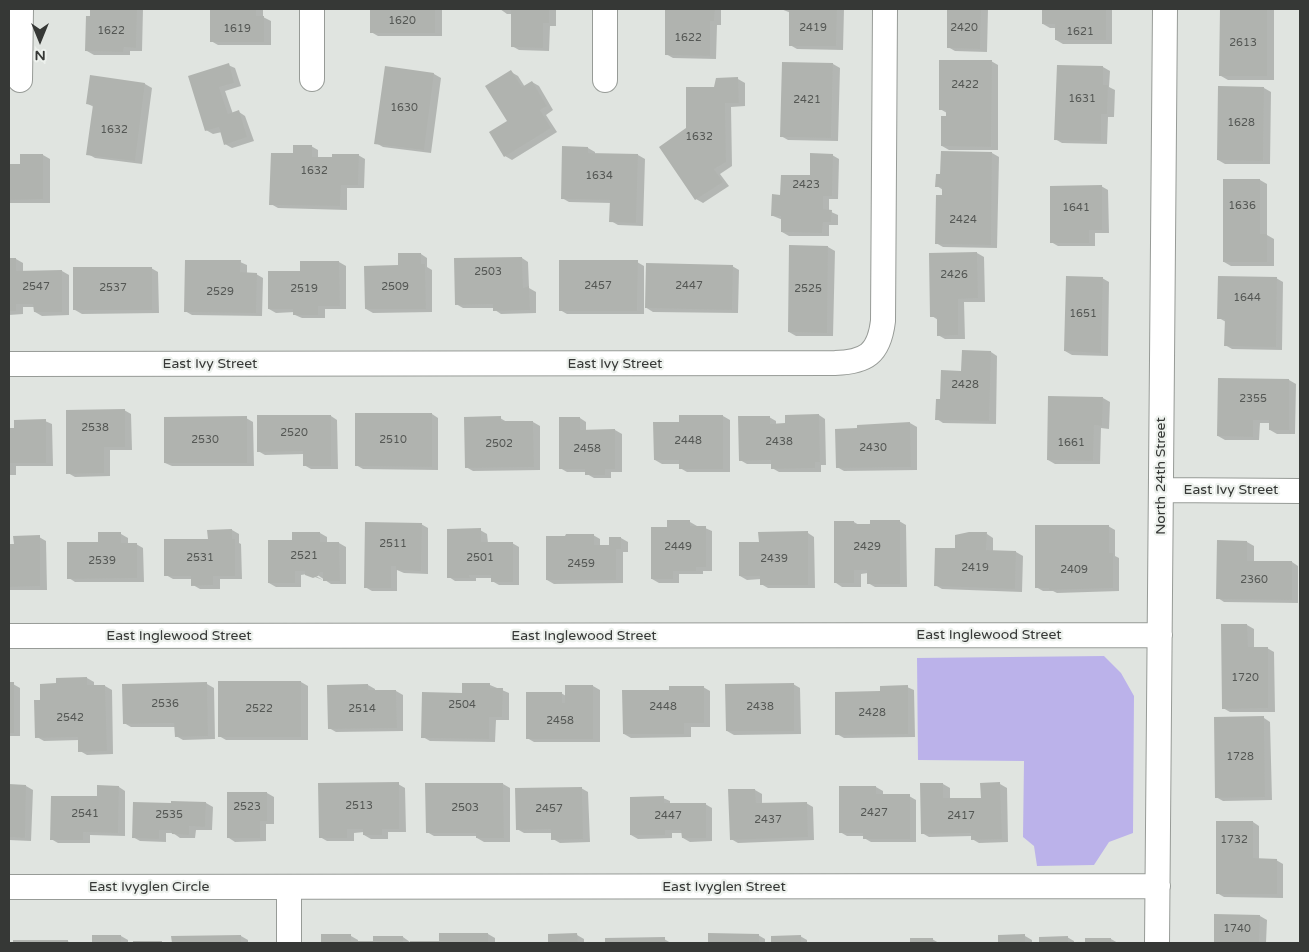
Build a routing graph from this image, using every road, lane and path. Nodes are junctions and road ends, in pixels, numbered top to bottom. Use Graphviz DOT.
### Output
graph roads {
  1 [pos="21,9"];
  2 [pos="312,9"];
  3 [pos="605,9"];
  4 [pos="886,9"];
  5 [pos="1165,9"];
  6 [pos="312,79"];
  7 [pos="20,80"];
  8 [pos="604,80"];
  9 [pos="9,364"];
  10 [pos="1161,490"];
  11 [pos="1300,491"];
  12 [pos="1160,635"];
  13 [pos="9,636"];
  14 [pos="1158,886"];
  15 [pos="9,887"];
  16 [pos="289,888"];
  17 [pos="289,943"];
  18 [pos="1157,943"];
  1 -- 7 [label="street"];
  2 -- 6 [label="street"];
  3 -- 8 [label="street"];
  4 -- 9 [label="street, East Ivy Street"];
  5 -- 10 [label="street, North 24th Street"];
  10 -- 11 [label="street, East Ivy Street"];
  10 -- 12 [label="street, North 24th Street"];
  12 -- 13 [label="street, East Inglewood Street"];
  12 -- 14 [label="street, North 24th Street"];
  14 -- 16 [label="street, East Ivyglen Street"];
  14 -- 18 [label="street, North 24th Street"];
  15 -- 16 [label="street, East Ivyglen Circle"];
  16 -- 17 [label="street"];
}
